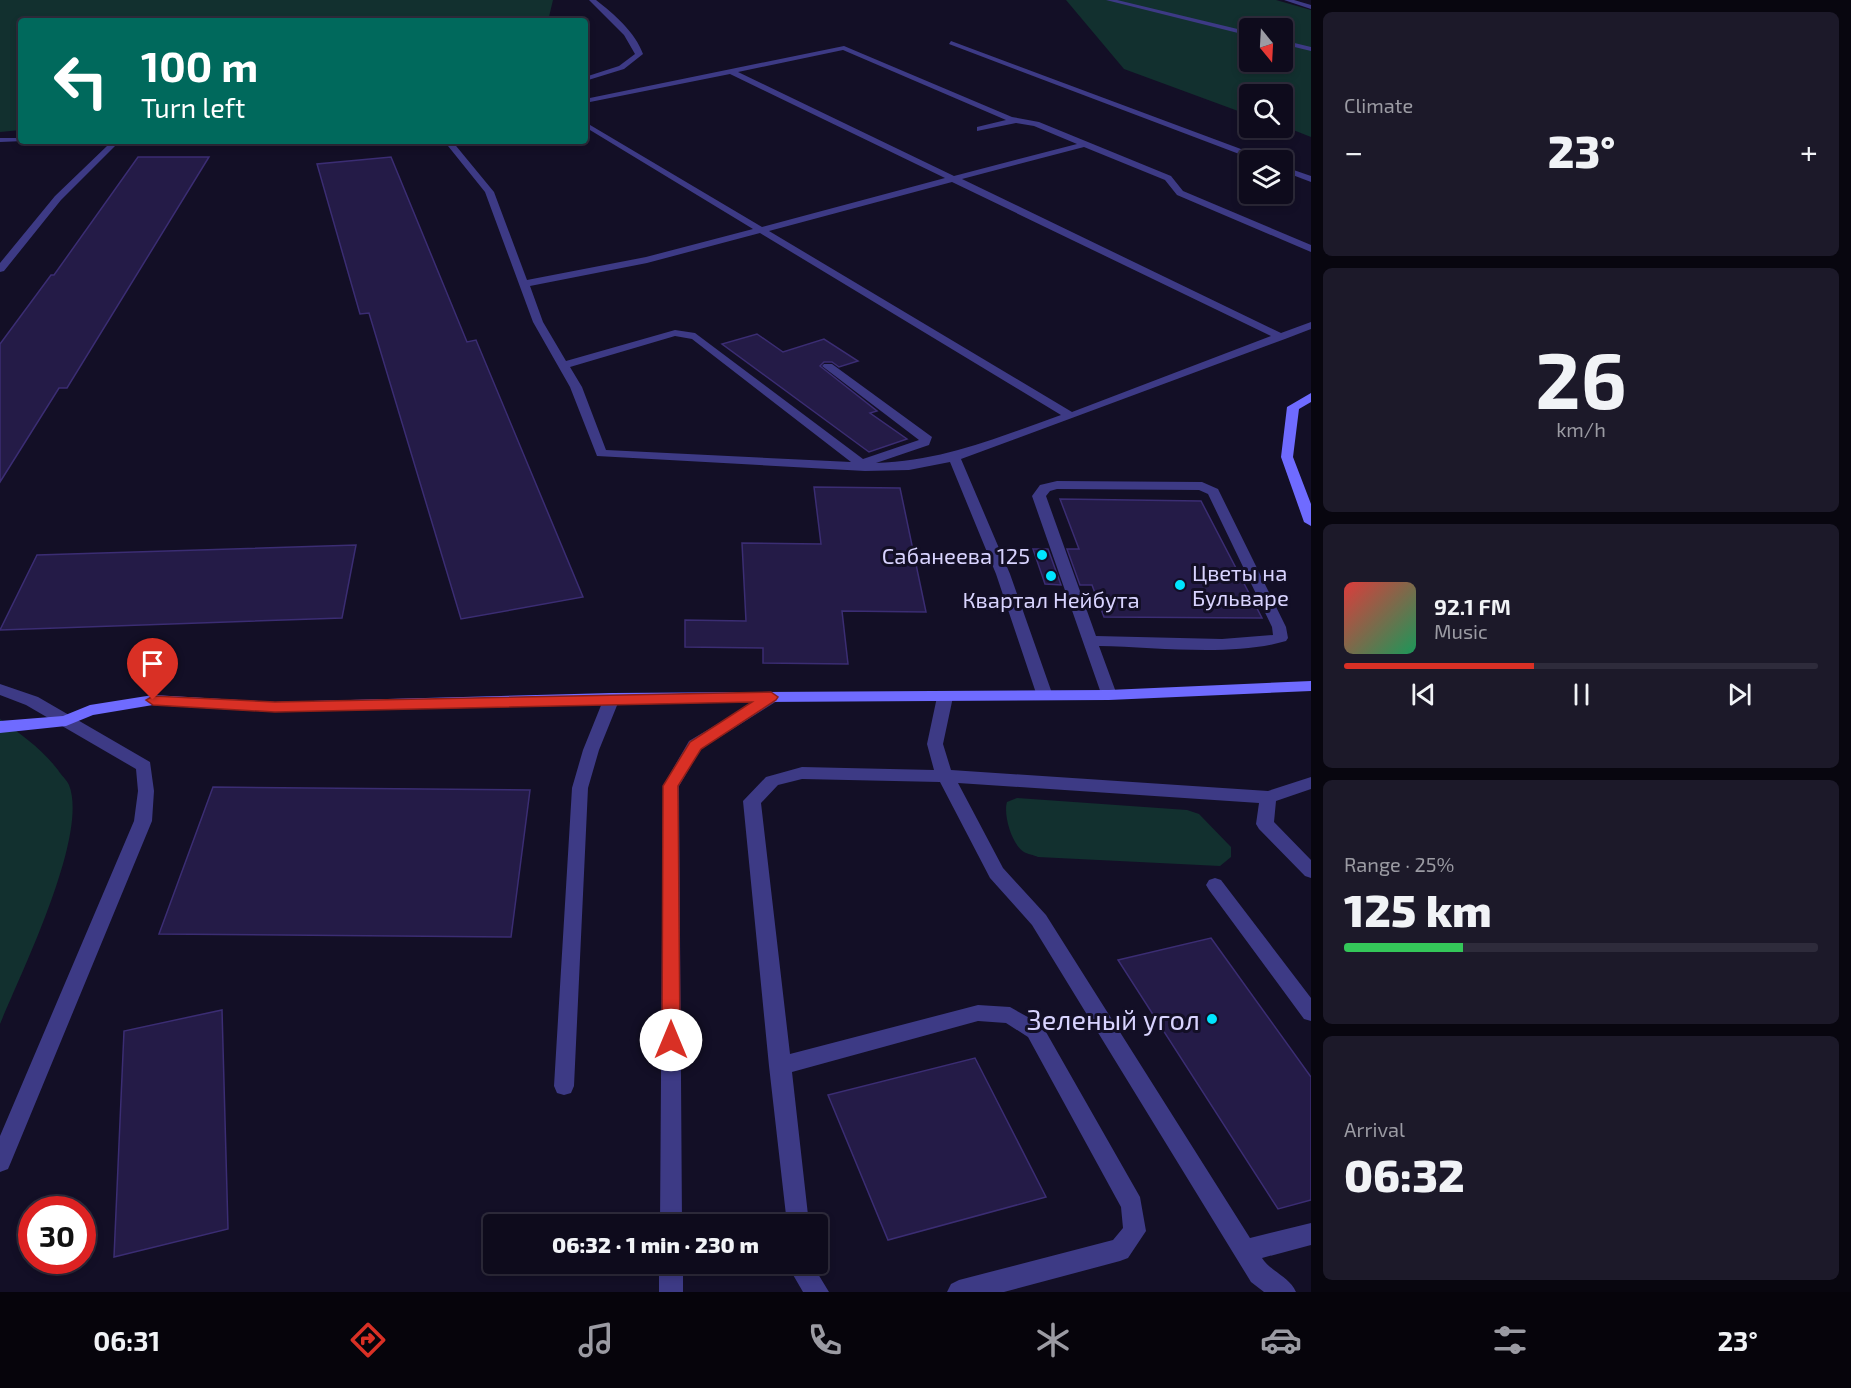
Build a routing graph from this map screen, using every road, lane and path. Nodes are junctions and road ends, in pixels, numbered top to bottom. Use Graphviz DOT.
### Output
graph roads {
  1 [pos="592,0"];
  2 [pos="1109,0"];
  3 [pos="1287,0"];
  4 [pos="1311,7"];
  5 [pos="1239,31"];
  6 [pos="951,43"];
  7 [pos="1293,45"];
  8 [pos="1311,49"];
  9 [pos="732,72"];
  10 [pos="588,78"];
  11 [pos="588,100"];
  12 [pos="1016,120"];
  13 [pos="588,126"];
  14 [pos="981,129"];
  15 [pos="0,140"];
  16 [pos="18,140"];
  17 [pos="110,144"];
  18 [pos="450,144"];
  19 [pos="1085,144"];
  20 [pos="1239,151"];
  21 [pos="1293,172"];
  22 [pos="952,179"];
  23 [pos="1311,179"];
  24 [pos="760,231"];
  25 [pos="1311,249"];
  26 [pos="0,269"];
  27 [pos="525,284"];
  28 [pos="1311,325"];
  29 [pos="1281,337"];
  30 [pos="564,365"];
  31 [pos="828,366"];
  32 [pos="1311,397"];
  33 [pos="1071,416"];
  34 [pos="954,457"];
  35 [pos="863,466"];
  36 [pos="1311,522"];
  37 [pos="1092,640"];
  38 [pos="1311,686"];
  39 [pos="0,688"];
  40 [pos="1110,695"];
  41 [pos="1045,696"];
  42 [pos="771,697"];
  43 [pos="945,697"];
  44 [pos="612,698"];
  45 [pos="66,721"];
  46 [pos="0,727"];
  47 [pos="946,776"];
  48 [pos="1311,783"];
  49 [pos="1268,797"];
  50 [pos="1311,871"];
  51 [pos="1215,885"];
  52 [pos="1311,1013"];
  53 [pos="779,1066"];
  54 [pos="564,1086"];
  55 [pos="0,1162"];
  56 [pos="671,1214"];
  57 [pos="797,1214"];
  58 [pos="1311,1234"];
  59 [pos="1245,1251"];
  60 [pos="671,1274"];
  61 [pos="805,1274"];
  62 [pos="672,1292"];
  63 [pos="818,1292"];
  64 [pos="959,1292"];
  65 [pos="1284,1292"];
  1 -- 10 [label="street"];
  2 -- 5 [label="street"];
  3 -- 4 [label="street"];
  6 -- 20 [label="street"];
  7 -- 8 [label="street"];
  9 -- 11 [label="street"];
  9 -- 12 [label="street"];
  9 -- 22 [label="street"];
  12 -- 14 [label="street"];
  12 -- 19 [label="street"];
  13 -- 24 [label="street"];
  15 -- 16 [label="street"];
  17 -- 26 [label="street"];
  18 -- 27 [label="street"];
  19 -- 22 [label="street"];
  19 -- 25 [label="street"];
  21 -- 23 [label="street"];
  22 -- 24 [label="street"];
  22 -- 29 [label="street"];
  24 -- 27 [label="street"];
  24 -- 33 [label="street"];
  27 -- 30 [label="street"];
  28 -- 29 [label="street"];
  29 -- 33 [label="street"];
  30 -- 35 [label="street"];
  30 -- 35 [label="street"];
  31 -- 35 [label="street"];
  32 -- 36 [label="main road"];
  33 -- 34 [label="street"];
  34 -- 35 [label="street"];
  34 -- 41 [label="street"];
  37 -- 37 [label="street"];
  37 -- 40 [label="street"];
  38 -- 40 [label="main road"];
  39 -- 45 [label="street"];
  40 -- 41 [label="main road"];
  41 -- 43 [label="main road"];
  42 -- 43 [label="main road"];
  42 -- 44 [label="main road"];
  42 -- 56 [label="street"];
  43 -- 47 [label="street"];
  44 -- 45 [label="main road"];
  44 -- 54 [label="street"];
  45 -- 46 [label="main road"];
  45 -- 55 [label="street"];
  47 -- 49 [label="street"];
  47 -- 53 [label="street"];
  47 -- 59 [label="street"];
  48 -- 49 [label="street"];
  49 -- 50 [label="street"];
  51 -- 52 [label="street"];
  53 -- 57 [label="street"];
  53 -- 64 [label="street"];
  58 -- 59 [label="street"];
  59 -- 65 [label="street"];
  60 -- 62 [label="street"];
  61 -- 63 [label="street"];
}
